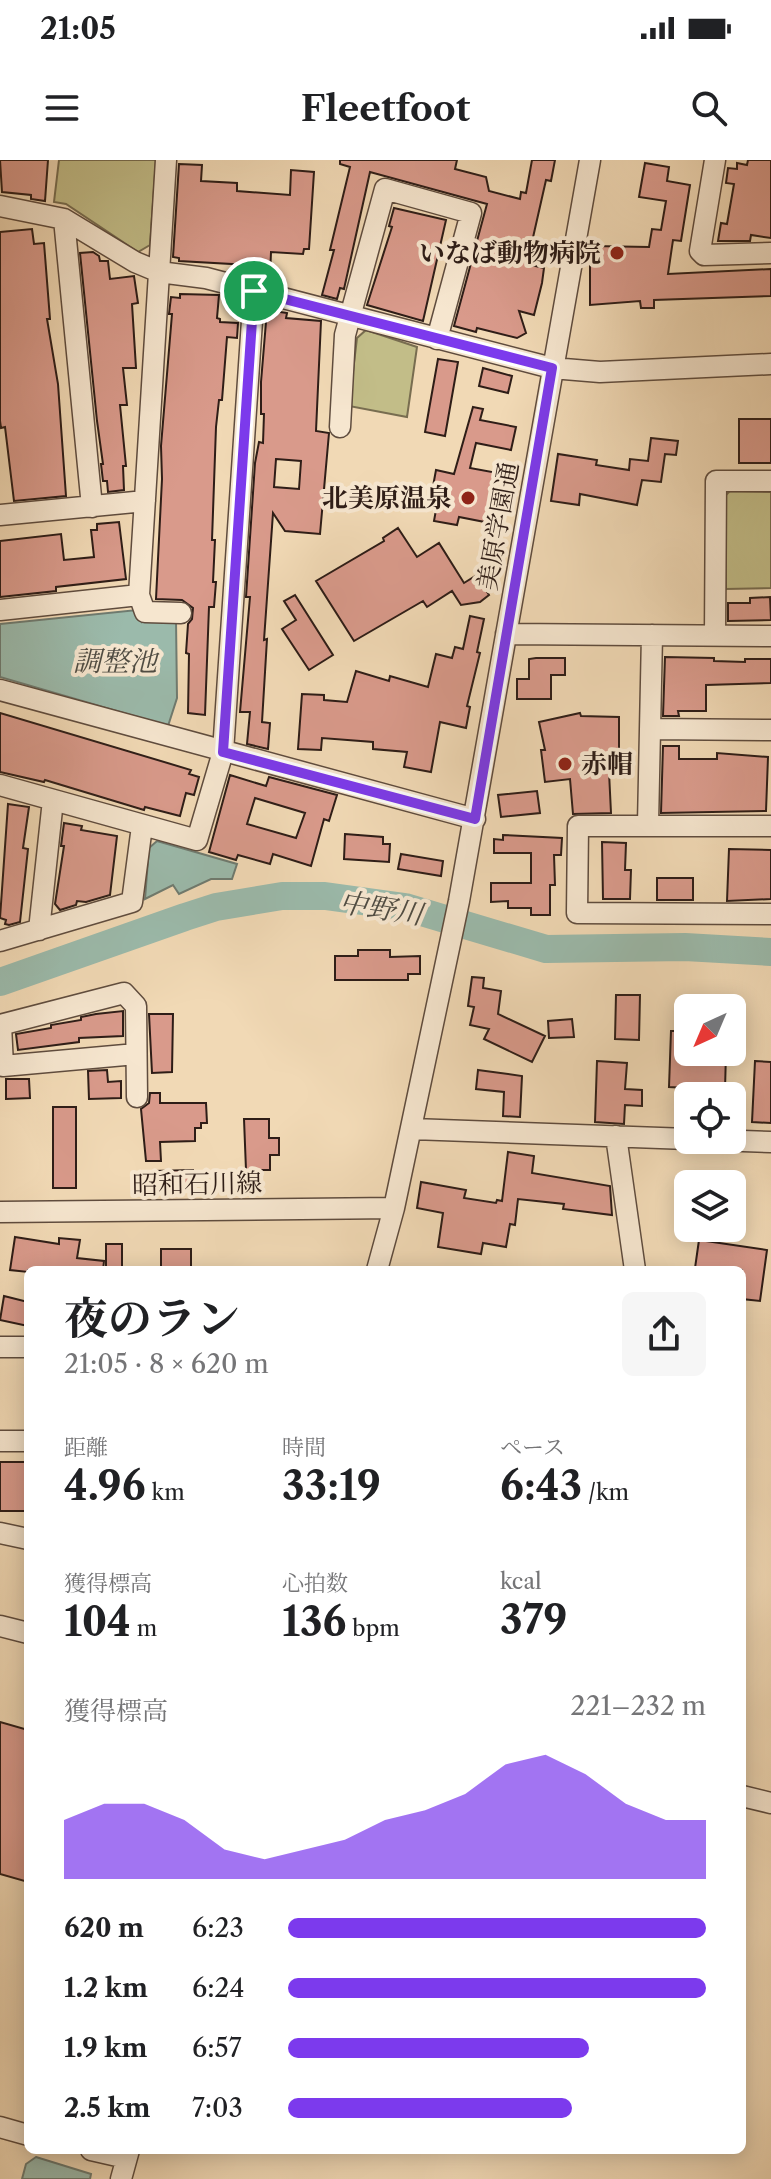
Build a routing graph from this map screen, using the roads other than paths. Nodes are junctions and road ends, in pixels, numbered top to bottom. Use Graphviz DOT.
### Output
graph roads {
  1 [pos="166,160"];
  2 [pos="590,160"];
  3 [pos="715,160"];
  4 [pos="0,206"];
  5 [pos="64,219"];
  6 [pos="771,253"];
  7 [pos="159,272"];
  8 [pos="254,291"];
  9 [pos="348,316"];
  10 [pos="437,339"];
  11 [pos="771,364"];
  12 [pos="552,368"];
  13 [pos="340,427"];
  14 [pos="771,481"];
  15 [pos="145,501"];
  16 [pos="92,507"];
  17 [pos="0,515"];
  18 [pos="139,595"];
  19 [pos="0,610"];
  20 [pos="181,613"];
  21 [pos="506,634"];
  22 [pos="652,635"];
  23 [pos="715,635"];
  24 [pos="771,636"];
  25 [pos="0,690"];
  26 [pos="650,729"];
  27 [pos="771,730"];
  28 [pos="223,752"];
  29 [pos="0,785"];
  30 [pos="53,800"];
  31 [pos="475,819"];
  32 [pos="648,824"];
  33 [pos="142,826"];
  34 [pos="771,826"];
  35 [pos="771,914"];
  36 [pos="39,930"];
  37 [pos="0,941"];
  38 [pos="0,1025"];
  39 [pos="136,1054"];
  40 [pos="137,1097"];
  41 [pos="412,1129"];
  42 [pos="616,1136"];
  43 [pos="674,1138"];
  44 [pos="746,1141"];
  45 [pos="771,1142"];
  46 [pos="394,1208"];
  47 [pos="0,1212"];
  48 [pos="378,1266"];
  49 [pos="634,1266"];
  50 [pos="0,1347"];
  51 [pos="24,1347"];
  52 [pos="0,1441"];
  53 [pos="24,1441"];
  54 [pos="0,1533"];
  55 [pos="24,1538"];
  56 [pos="0,1626"];
  57 [pos="24,1632"];
  58 [pos="746,1797"];
  59 [pos="771,1803"];
  60 [pos="0,2127"];
  61 [pos="24,2134"];
  62 [pos="127,2154"];
  63 [pos="121,2179"];
  1 -- 7 [label="street"];
  2 -- 12 [label="street, 美原学園通"];
  3 -- 6 [label="street"];
  4 -- 5 [label="street"];
  5 -- 7 [label="street"];
  5 -- 16 [label="street"];
  7 -- 8 [label="street"];
  7 -- 15 [label="street"];
  8 -- 9 [label="street"];
  8 -- 28 [label="street"];
  9 -- 10 [label="street"];
  9 -- 10 [label="street"];
  9 -- 13 [label="street"];
  10 -- 12 [label="street"];
  11 -- 12 [label="street"];
  12 -- 21 [label="street, 美原学園通"];
  14 -- 23 [label="street"];
  15 -- 16 [label="street"];
  15 -- 18 [label="street"];
  16 -- 17 [label="street"];
  18 -- 19 [label="street"];
  18 -- 20 [label="street"];
  21 -- 22 [label="street"];
  21 -- 31 [label="street, 美原学園通"];
  22 -- 23 [label="street"];
  22 -- 26 [label="street"];
  23 -- 24 [label="street"];
  25 -- 28 [label="street"];
  26 -- 27 [label="street"];
  26 -- 32 [label="street"];
  28 -- 31 [label="street"];
  28 -- 33 [label="street"];
  29 -- 30 [label="street"];
  30 -- 33 [label="street"];
  30 -- 36 [label="street"];
  31 -- 41 [label="street, 美原学園通"];
  32 -- 34 [label="street"];
  32 -- 35 [label="street"];
  33 -- 36 [label="street"];
  36 -- 37 [label="street"];
  38 -- 39 [label="street"];
  38 -- 39 [label="street"];
  39 -- 40 [label="street"];
  41 -- 42 [label="street"];
  41 -- 46 [label="street"];
  42 -- 43 [label="street"];
  42 -- 49 [label="street"];
  44 -- 45 [label="street"];
  46 -- 47 [label="street, 昭和石川線"];
  46 -- 48 [label="street"];
  50 -- 51 [label="street"];
  52 -- 53 [label="street"];
  54 -- 55 [label="street"];
  56 -- 57 [label="street"];
  58 -- 59 [label="street"];
  60 -- 61 [label="street"];
  62 -- 63 [label="street"];
}
